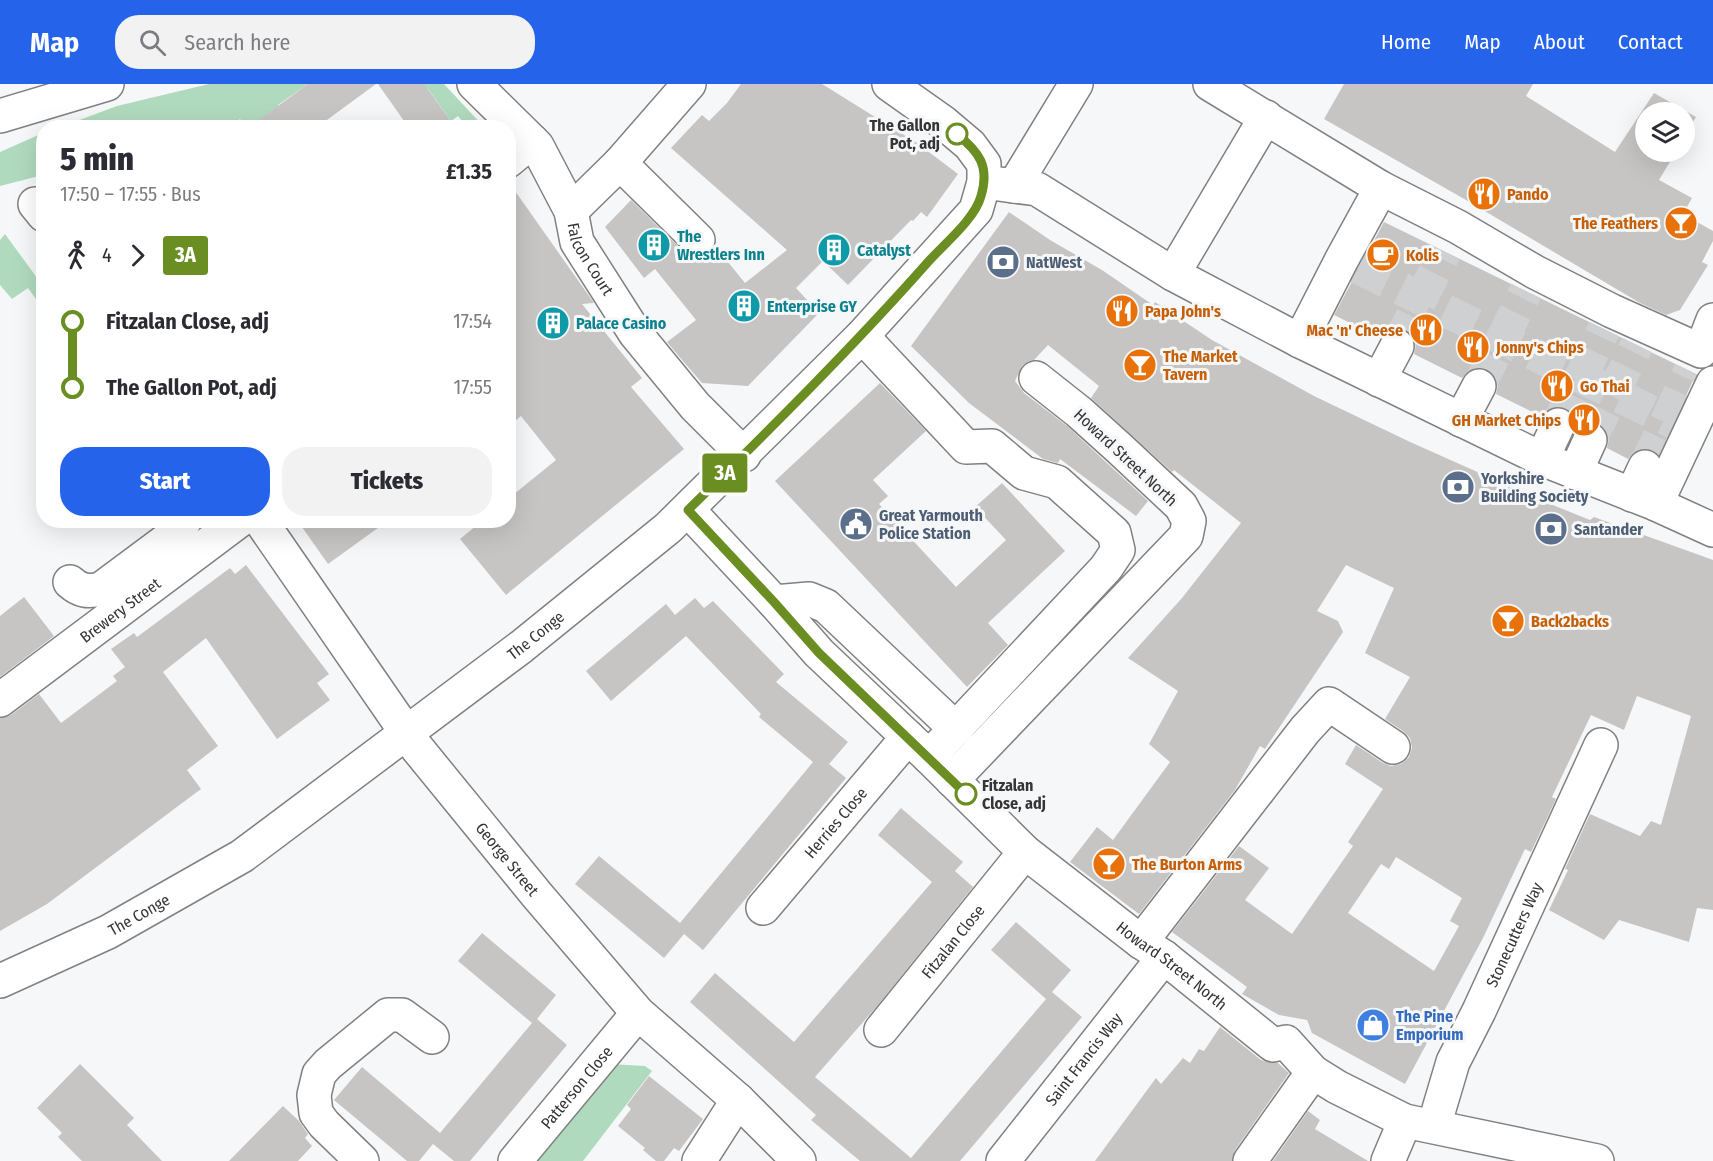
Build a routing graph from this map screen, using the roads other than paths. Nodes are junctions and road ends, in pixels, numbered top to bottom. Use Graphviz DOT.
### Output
graph roads {
  1 [pos="106,84"];
  2 [pos="474,84"];
  3 [pos="689,84"];
  4 [pos="889,84"];
  5 [pos="1076,84"];
  6 [pos="1210,84"];
  7 [pos="0,116"];
  8 [pos="1266,117"];
  9 [pos="499,120"];
  10 [pos="520,151"];
  11 [pos="620,163"];
  12 [pos="999,184"];
  13 [pos="1381,188"];
  14 [pos="571,211"];
  15 [pos="698,240"];
  16 [pos="1173,274"];
  17 [pos="1713,320"];
  18 [pos="862,336"];
  19 [pos="1300,341"];
  20 [pos="1397,346"];
  21 [pos="1704,365"];
  22 [pos="1036,378"];
  23 [pos="1380,380"];
  24 [pos="1479,386"];
  25 [pos="1461,420"];
  26 [pos="1558,425"];
  27 [pos="1693,430"];
  28 [pos="1590,440"];
  29 [pos="744,454"];
  30 [pos="1542,459"];
  31 [pos="1575,473"];
  32 [pos="1644,488"];
  33 [pos="688,510"];
  34 [pos="181,528"];
  35 [pos="229,528"];
  36 [pos="265,528"];
  37 [pos="1713,530"];
  38 [pos="70,582"];
  39 [pos="774,602"];
  40 [pos="0,700"];
  41 [pos="956,729"];
  42 [pos="405,733"];
  43 [pos="1601,745"];
  44 [pos="919,747"];
  45 [pos="1393,747"];
  46 [pos="952,780"];
  47 [pos="1025,852"];
  48 [pos="763,908"];
  49 [pos="1152,950"];
  50 [pos="0,981"];
  51 [pos="638,1013"];
  52 [pos="881,1030"];
  53 [pos="432,1037"];
  54 [pos="1313,1072"];
  55 [pos="738,1100"];
  56 [pos="1420,1124"];
  57 [pos="362,1161"];
  58 [pos="515,1161"];
  59 [pos="699,1161"];
  60 [pos="800,1161"];
  61 [pos="1004,1161"];
  62 [pos="1250,1161"];
  63 [pos="1388,1161"];
  64 [pos="1597,1161"];
  1 -- 7 [label="street"];
  2 -- 9 [label="street, Falcon Court"];
  3 -- 11 [label="street"];
  4 -- 12 [label="street"];
  5 -- 12 [label="street, The Conge"];
  6 -- 8 [label="street"];
  8 -- 13 [label="street"];
  8 -- 16 [label="street"];
  10 -- 14 [label="street, Falcon Court"];
  11 -- 14 [label="street"];
  11 -- 15 [label="street"];
  12 -- 16 [label="street"];
  12 -- 18 [label="street, The Conge"];
  13 -- 19 [label="street"];
  13 -- 21 [label="street"];
  14 -- 29 [label="street, Falcon Court"];
  16 -- 19 [label="street"];
  17 -- 21 [label="street"];
  18 -- 29 [label="street, The Conge"];
  18 -- 41 [label="street, Herries Close"];
  19 -- 23 [label="street"];
  20 -- 23 [label="street"];
  21 -- 27 [label="street"];
  22 -- 46 [label="street, Howard Street North"];
  23 -- 25 [label="street"];
  24 -- 25 [label="street"];
  25 -- 30 [label="street"];
  26 -- 30 [label="street"];
  27 -- 32 [label="street"];
  28 -- 31 [label="street"];
  29 -- 33 [label="street, The Conge"];
  30 -- 31 [label="street"];
  31 -- 32 [label="street"];
  32 -- 37 [label="street"];
  33 -- 39 [label="street, Howard Street North"];
  33 -- 42 [label="street, The Conge"];
  34 -- 38 [label="street"];
  35 -- 40 [label="street, Brewery Street"];
  36 -- 42 [label="street, George Street"];
  39 -- 41 [label="street"];
  39 -- 44 [label="street, Howard Street North"];
  41 -- 44 [label="street, Herries Close"];
  42 -- 50 [label="street, The Conge"];
  42 -- 51 [label="street, George Street"];
  43 -- 56 [label="street, Stonecutters Way"];
  44 -- 46 [label="street, Howard Street North"];
  44 -- 48 [label="street, Herries Close"];
  45 -- 49 [label="street, Saint Francis Way"];
  46 -- 47 [label="street, Howard Street North"];
  47 -- 49 [label="street, Howard Street North"];
  47 -- 52 [label="street, Fitzalan Close"];
  49 -- 54 [label="street, Howard Street North"];
  49 -- 61 [label="street, Saint Francis Way"];
  51 -- 55 [label="street, George Street"];
  51 -- 58 [label="street, Patterson Close"];
  53 -- 57 [label="street"];
  54 -- 56 [label="street, Howard Street North"];
  54 -- 62 [label="street"];
  55 -- 59 [label="street"];
  55 -- 60 [label="street, George Street"];
  56 -- 63 [label="street, Stonecutters Way"];
  56 -- 64 [label="street, Howard Street North"];
}
